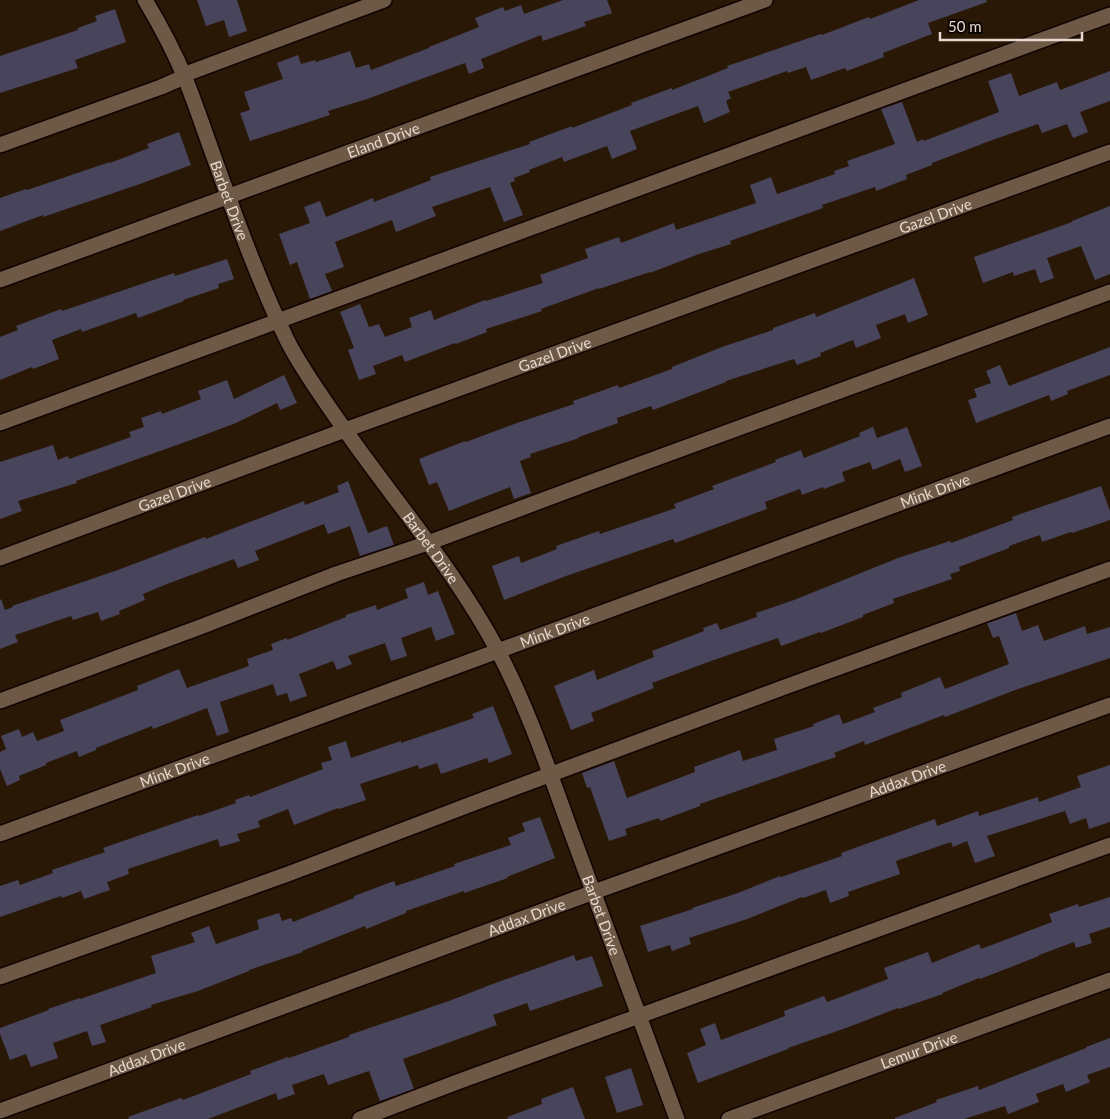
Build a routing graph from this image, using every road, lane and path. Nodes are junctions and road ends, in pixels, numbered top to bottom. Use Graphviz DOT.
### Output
graph roads {
  1 [pos="145,0"];
  2 [pos="384,0"];
  3 [pos="765,0"];
  4 [pos="1110,15"];
  5 [pos="184,76"];
  6 [pos="0,146"];
  7 [pos="1110,152"];
  8 [pos="228,197"];
  9 [pos="0,280"];
  10 [pos="1110,292"];
  11 [pos="278,320"];
  12 [pos="0,422"];
  13 [pos="1110,426"];
  14 [pos="345,430"];
  15 [pos="428,543"];
  16 [pos="0,558"];
  17 [pos="1110,569"];
  18 [pos="498,652"];
  19 [pos="0,701"];
  20 [pos="1110,705"];
  21 [pos="550,774"];
  22 [pos="0,834"];
  23 [pos="1110,845"];
  24 [pos="594,892"];
  25 [pos="0,976"];
  26 [pos="1110,980"];
  27 [pos="639,1016"];
  28 [pos="0,1111"];
  29 [pos="360,1119"];
  30 [pos="677,1119"];
  31 [pos="729,1119"];
  1 -- 5 [label="street, Barbet Drive"];
  2 -- 5 [label="street"];
  3 -- 8 [label="street, Eland Drive"];
  4 -- 11 [label="street"];
  5 -- 6 [label="street"];
  5 -- 8 [label="street, Barbet Drive"];
  7 -- 14 [label="street, Gazel Drive"];
  8 -- 9 [label="street, Eland Drive"];
  8 -- 11 [label="street, Barbet Drive"];
  10 -- 15 [label="street"];
  11 -- 12 [label="street"];
  11 -- 14 [label="street, Barbet Drive"];
  13 -- 18 [label="street, Mink Drive"];
  14 -- 15 [label="street, Barbet Drive"];
  14 -- 16 [label="street, Gazel Drive"];
  15 -- 18 [label="street, Barbet Drive"];
  15 -- 19 [label="street"];
  17 -- 21 [label="street"];
  18 -- 21 [label="street, Barbet Drive"];
  18 -- 22 [label="street, Mink Drive"];
  20 -- 24 [label="street, Addax Drive"];
  21 -- 24 [label="street, Barbet Drive"];
  21 -- 25 [label="street"];
  23 -- 27 [label="street"];
  24 -- 27 [label="street, Barbet Drive"];
  24 -- 28 [label="street, Addax Drive"];
  26 -- 31 [label="street, Lemur Drive"];
  27 -- 29 [label="street"];
  27 -- 30 [label="street, Barbet Drive"];
}
